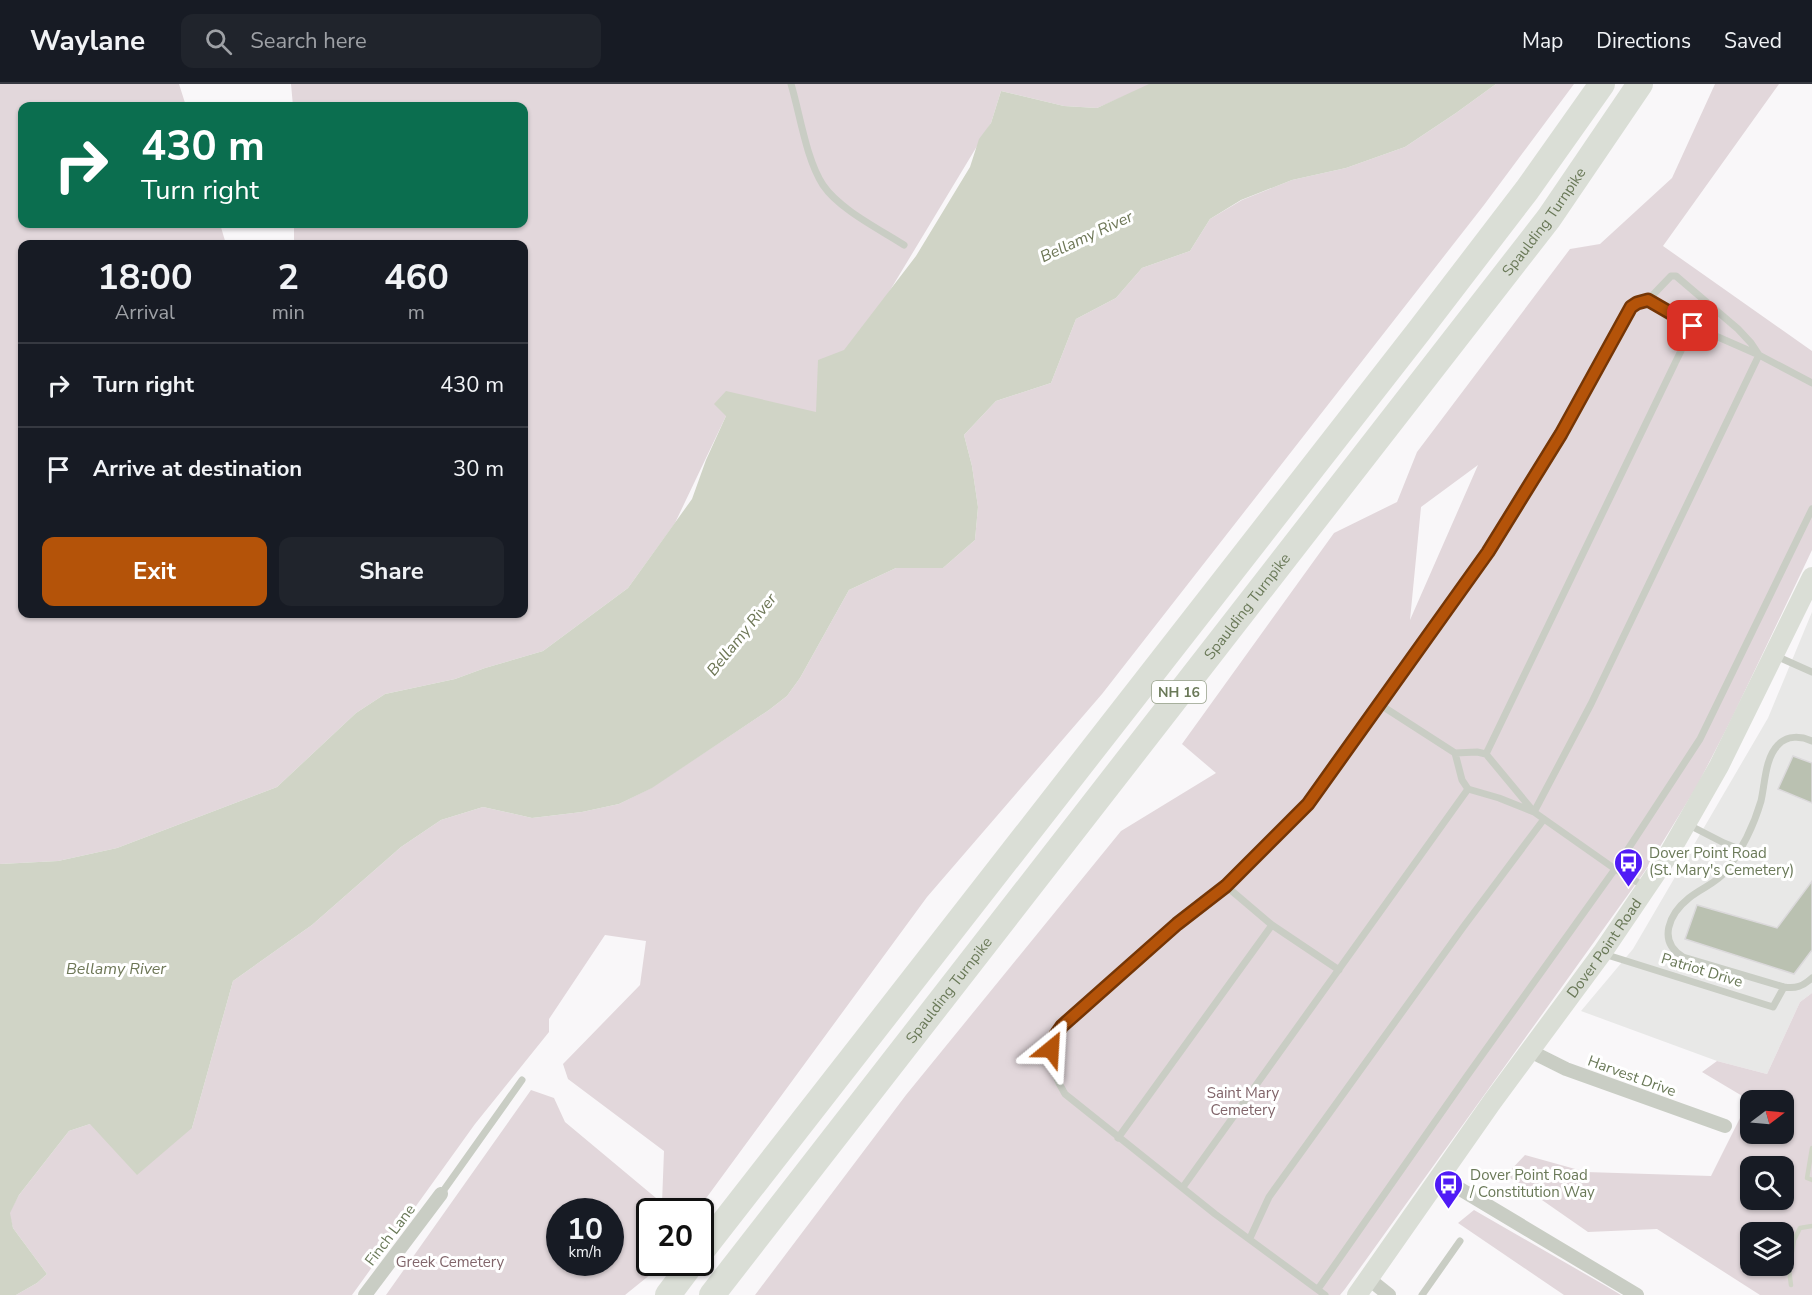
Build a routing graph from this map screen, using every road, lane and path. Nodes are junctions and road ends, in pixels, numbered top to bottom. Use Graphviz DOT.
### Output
graph roads {
  1 [pos="791,84"];
  2 [pos="1602,84"];
  3 [pos="1640,84"];
  4 [pos="904,245"];
  5 [pos="1648,300"];
  6 [pos="1693,326"];
  7 [pos="1759,355"];
  8 [pos="1812,383"];
  9 [pos="1812,509"];
  10 [pos="1812,577"];
  11 [pos="1774,655"];
  12 [pos="1812,672"];
  13 [pos="1380,704"];
  14 [pos="1812,741"];
  15 [pos="1455,753"];
  16 [pos="1486,754"];
  17 [pos="1468,789"];
  18 [pos="1534,812"];
  19 [pos="1544,819"];
  20 [pos="1687,824"];
  21 [pos="1739,849"];
  22 [pos="1615,869"];
  23 [pos="1226,886"];
  24 [pos="1647,888"];
  25 [pos="1272,925"];
  26 [pos="1602,953"];
  27 [pos="1339,970"];
  28 [pos="1812,978"];
  29 [pos="1784,987"];
  30 [pos="1530,1051"];
  31 [pos="522,1080"];
  32 [pos="1725,1126"];
  33 [pos="1118,1137"];
  34 [pos="1440,1177"];
  35 [pos="1183,1186"];
  36 [pos="441,1194"];
  37 [pos="714,1234"];
  38 [pos="1250,1238"];
  39 [pos="1460,1241"];
  40 [pos="682,1276"];
  41 [pos="1369,1279"];
  42 [pos="1318,1289"];
  43 [pos="365,1295"];
  44 [pos="668,1295"];
  45 [pos="712,1295"];
  46 [pos="1325,1295"];
  47 [pos="1357,1295"];
  48 [pos="1389,1295"];
  49 [pos="1422,1295"];
  50 [pos="1636,1295"];
  1 -- 4 [label="lane"];
  2 -- 37 [label="highway, NH 16"];
  3 -- 45 [label="highway, Spaulding Turnpike / NH 16"];
  5 -- 6 [label="lane"];
  5 -- 7 [label="lane"];
  5 -- 13 [label="lane"];
  6 -- 7 [label="lane"];
  6 -- 16 [label="lane"];
  7 -- 8 [label="lane"];
  7 -- 18 [label="lane"];
  9 -- 22 [label="lane"];
  10 -- 11 [label="main road, Dover Point Road"];
  11 -- 12 [label="lane"];
  11 -- 20 [label="main road, Dover Point Road"];
  13 -- 15 [label="lane"];
  13 -- 23 [label="lane"];
  14 -- 21 [label="lane"];
  15 -- 16 [label="lane"];
  15 -- 17 [label="lane"];
  16 -- 18 [label="lane"];
  17 -- 18 [label="lane"];
  17 -- 27 [label="lane"];
  18 -- 19 [label="lane"];
  19 -- 22 [label="lane"];
  19 -- 38 [label="lane"];
  20 -- 21 [label="lane"];
  20 -- 24 [label="main road, Dover Point Road"];
  21 -- 29 [label="lane"];
  22 -- 24 [label="lane"];
  22 -- 42 [label="lane"];
  23 -- 25 [label="lane"];
  23 -- 33 [label="lane"];
  24 -- 26 [label="main road, Dover Point Road"];
  25 -- 27 [label="lane"];
  25 -- 33 [label="lane"];
  26 -- 29 [label="lane, Patriot Drive"];
  26 -- 30 [label="main road, Dover Point Road"];
  27 -- 35 [label="lane"];
  28 -- 29 [label="lane"];
  30 -- 32 [label="street, Harvest Drive"];
  30 -- 34 [label="main road, Dover Point Road"];
  31 -- 36 [label="lane"];
  33 -- 35 [label="lane"];
  34 -- 41 [label="main road, Dover Point Road"];
  34 -- 50 [label="street"];
  35 -- 38 [label="lane"];
  36 -- 43 [label="street, Finch Lane"];
  38 -- 42 [label="lane"];
  39 -- 49 [label="lane"];
  40 -- 44 [label="highway"];
  41 -- 47 [label="main road, Dover Point Road"];
  41 -- 48 [label="street"];
  42 -- 46 [label="lane"];
}
